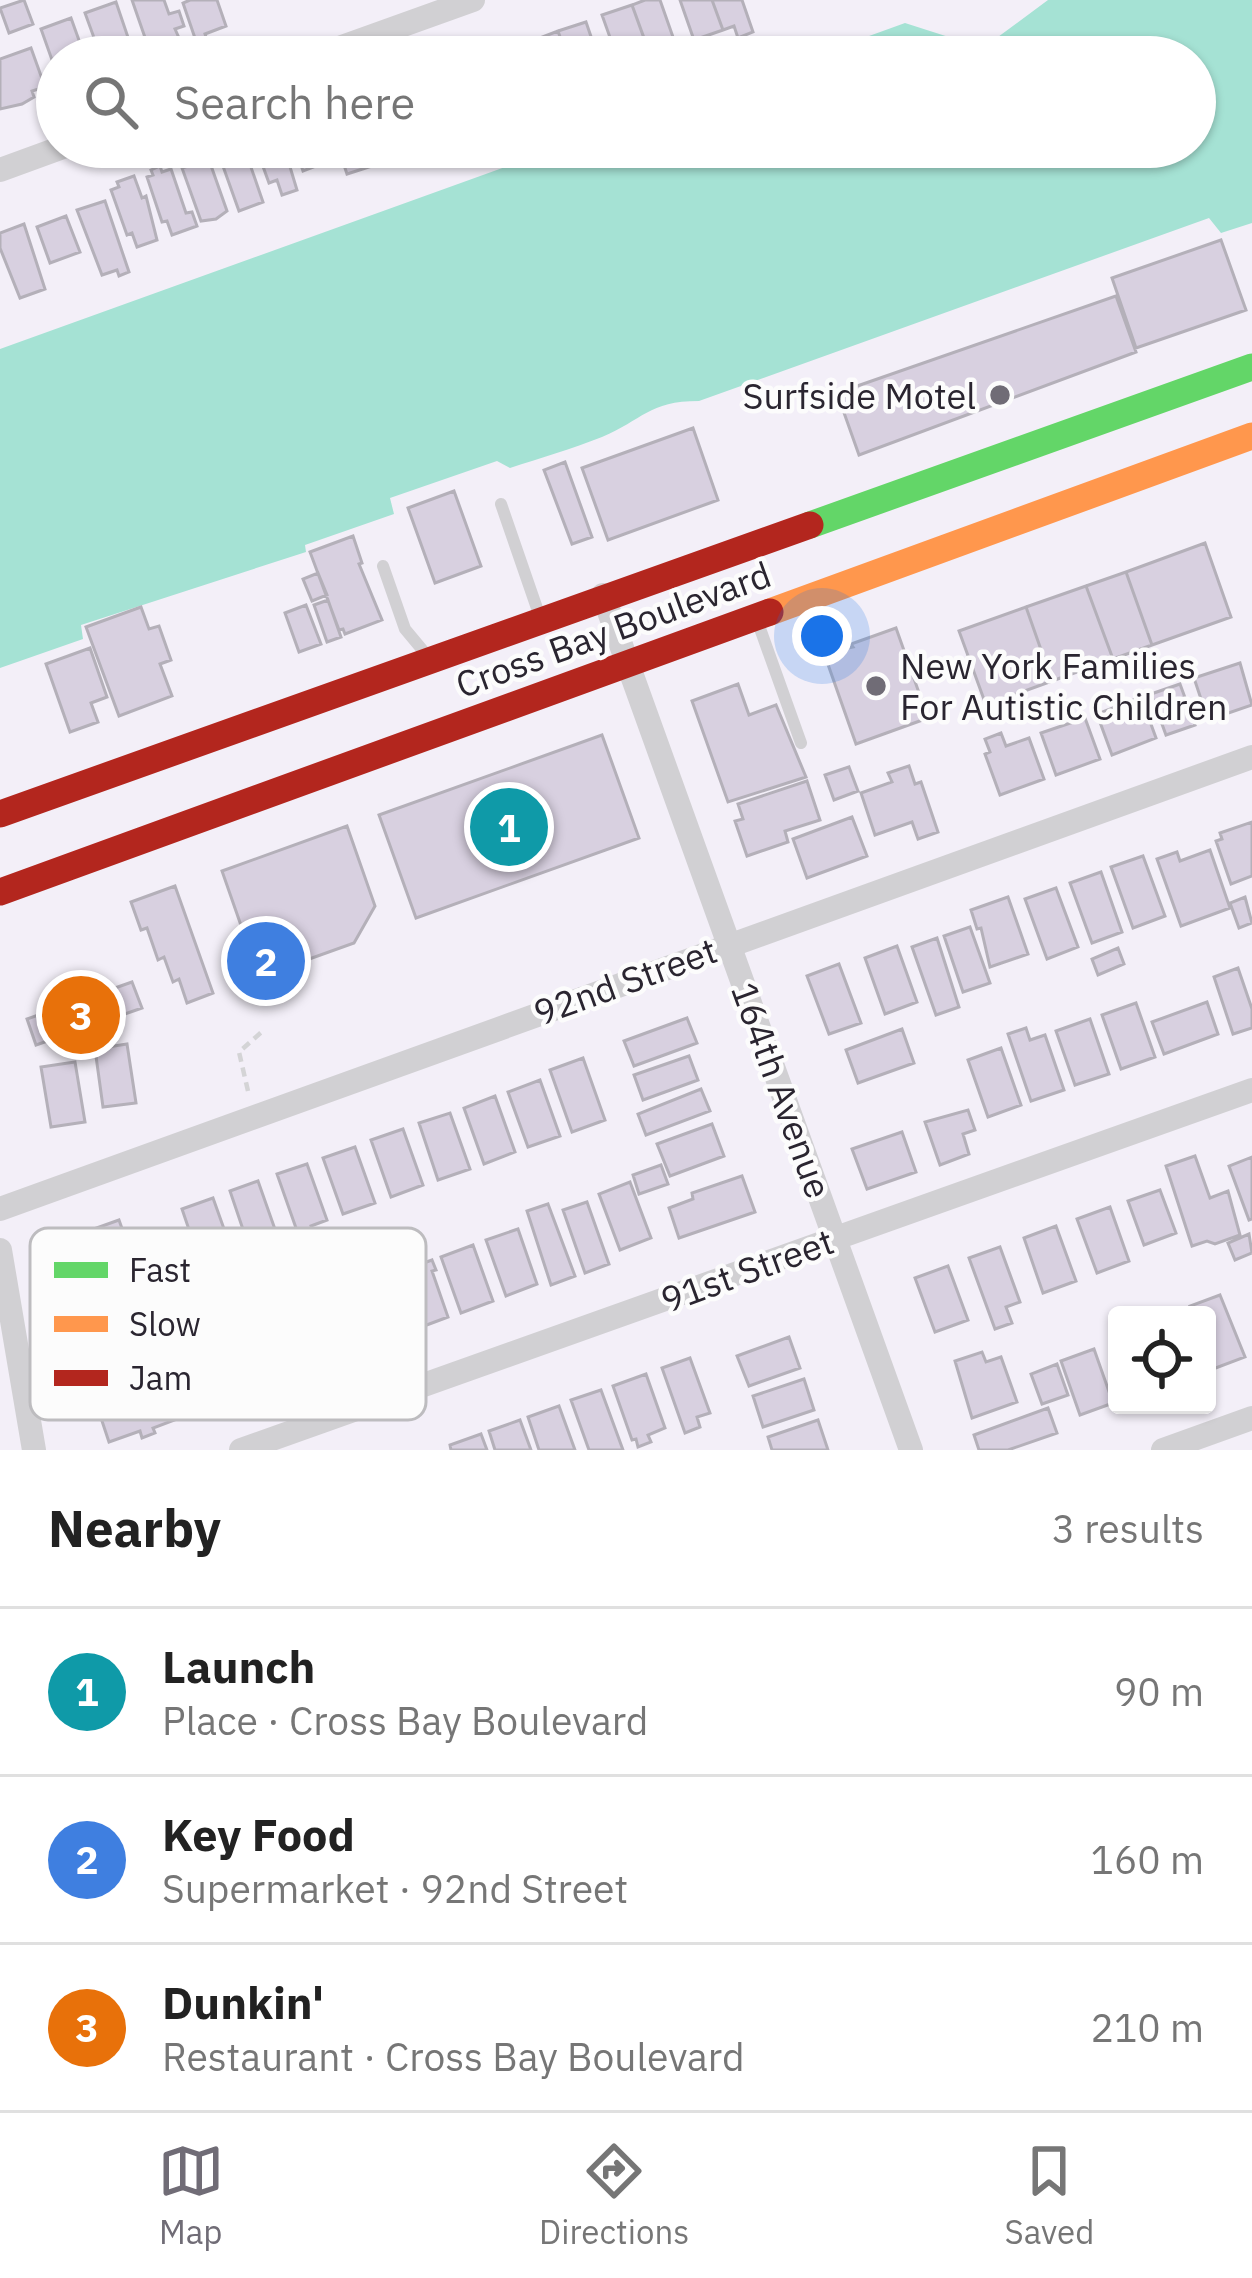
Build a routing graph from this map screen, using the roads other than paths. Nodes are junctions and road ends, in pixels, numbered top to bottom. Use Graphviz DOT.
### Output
graph roads {
  1 [pos="391,0"];
  2 [pos="473,0"];
  3 [pos="401,26"];
  4 [pos="373,36"];
  5 [pos="36,157"];
  6 [pos="0,170"];
  7 [pos="1252,367"];
  8 [pos="1252,436"];
  9 [pos="501,504"];
  10 [pos="383,566"];
  11 [pos="603,596"];
  12 [pos="755,615"];
  13 [pos="541,618"];
  14 [pos="429,658"];
  15 [pos="627,662"];
  16 [pos="801,743"];
  17 [pos="1252,757"];
  18 [pos="0,814"];
  19 [pos="0,892"];
  20 [pos="729,944"];
  21 [pos="1252,1090"];
  22 [pos="0,1209"];
  23 [pos="835,1239"];
  24 [pos="0,1250"];
  25 [pos="426,1384"];
  26 [pos="1252,1418"];
  27 [pos="325,1420"];
  28 [pos="34,1450"];
  29 [pos="241,1450"];
  30 [pos="911,1450"];
  31 [pos="1163,1450"];
  1 -- 3 [label="street"];
  2 -- 3 [label="street"];
  3 -- 4 [label="street"];
  5 -- 6 [label="street"];
  7 -- 11 [label="main road, Cross Bay Boulevard"];
  8 -- 12 [label="main road, Cross Bay Boulevard"];
  9 -- 13 [label="lane"];
  10 -- 14 [label="lane"];
  11 -- 13 [label="main road, Cross Bay Boulevard"];
  11 -- 15 [label="street, 164th Avenue"];
  12 -- 15 [label="main road, Cross Bay Boulevard"];
  12 -- 16 [label="lane"];
  13 -- 14 [label="main road, Cross Bay Boulevard"];
  14 -- 18 [label="main road, Cross Bay Boulevard"];
  15 -- 19 [label="main road, Cross Bay Boulevard"];
  15 -- 20 [label="street, 164th Avenue"];
  17 -- 20 [label="street, 92nd Street"];
  20 -- 22 [label="street, 92nd Street"];
  20 -- 23 [label="street, 164th Avenue"];
  21 -- 23 [label="street, 91st Street"];
  23 -- 25 [label="street, 91st Street"];
  23 -- 30 [label="street, 164th Avenue"];
  24 -- 28 [label="street"];
  26 -- 31 [label="street"];
  27 -- 29 [label="street, 91st Street"];
}
